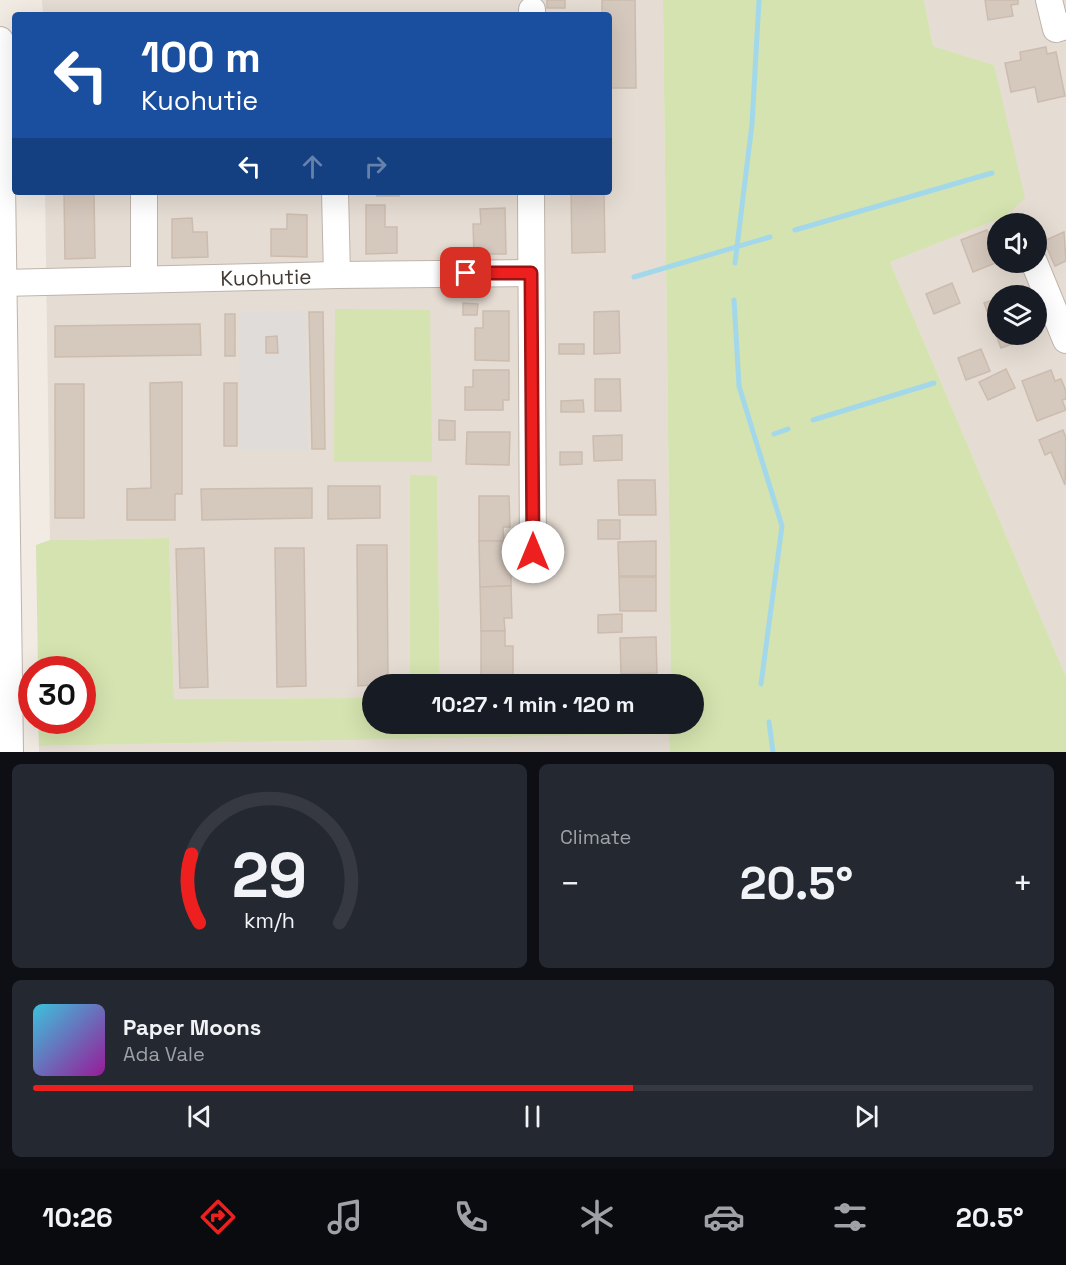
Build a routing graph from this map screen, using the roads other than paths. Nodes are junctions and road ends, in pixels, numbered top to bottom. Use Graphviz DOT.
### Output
graph roads {
  1 [pos="1049,0"];
  2 [pos="1066,26"];
  3 [pos="0,40"];
  4 [pos="144,195"];
  5 [pos="335,195"];
  6 [pos="531,195"];
  7 [pos="531,273"];
  8 [pos="1039,273"];
  9 [pos="337,274"];
  10 [pos="144,278"];
  11 [pos="2,283"];
  12 [pos="1066,340"];
  13 [pos="533,552"];
  14 [pos="4,556"];
  15 [pos="10,752"];
  1 -- 2 [label="street"];
  3 -- 11 [label="street"];
  4 -- 10 [label="street"];
  5 -- 9 [label="street"];
  6 -- 7 [label="street"];
  7 -- 9 [label="street, Kuohutie"];
  7 -- 13 [label="street"];
  8 -- 12 [label="street"];
  9 -- 10 [label="street, Kuohutie"];
  10 -- 11 [label="street, Kuohutie"];
  11 -- 14 [label="street"];
  14 -- 15 [label="street"];
}
